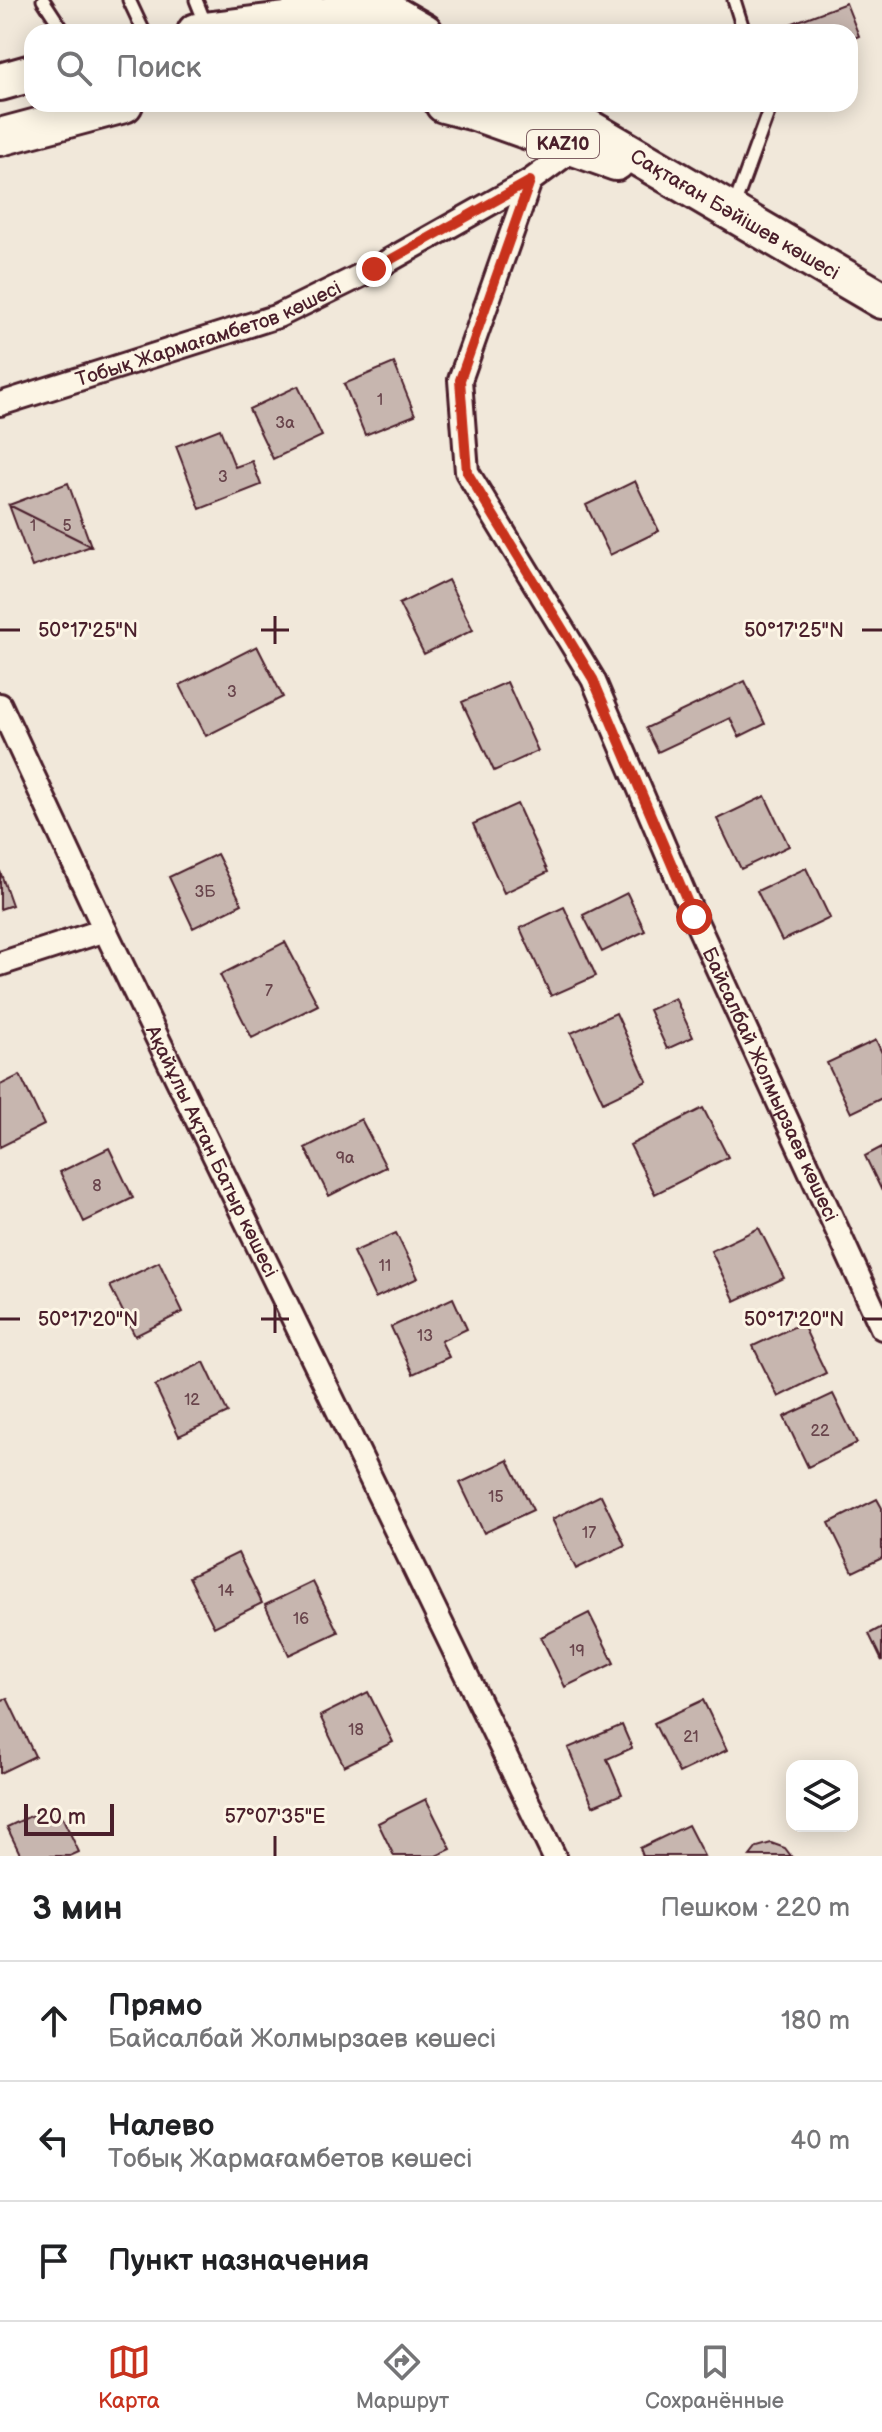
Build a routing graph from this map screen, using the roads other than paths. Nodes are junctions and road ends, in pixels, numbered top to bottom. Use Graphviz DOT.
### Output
graph roads {
  1 [pos="43,0"];
  2 [pos="129,0"];
  3 [pos="734,0"];
  4 [pos="200,20"];
  5 [pos="59,24"];
  6 [pos="140,24"];
  7 [pos="410,24"];
  8 [pos="742,24"];
  9 [pos="24,75"];
  10 [pos="0,82"];
  11 [pos="92,112"];
  12 [pos="475,112"];
  13 [pos="561,112"];
  14 [pos="768,112"];
  15 [pos="0,137"];
  16 [pos="575,148"];
  17 [pos="530,181"];
  18 [pos="683,184"];
  19 [pos="731,212"];
  20 [pos="882,300"];
  21 [pos="0,404"];
  22 [pos="0,705"];
  23 [pos="105,930"];
  24 [pos="0,964"];
  25 [pos="882,1328"];
  26 [pos="554,1856"];
  1 -- 5 [label="lane"];
  2 -- 6 [label="lane"];
  3 -- 8 [label="lane"];
  4 -- 7 [label="main road"];
  9 -- 10 [label="main road"];
  11 -- 15 [label="main road"];
  12 -- 16 [label="main road, KAZ10"];
  13 -- 18 [label="main road, Сақтаған Бәйішев көшесі / KAZ10"];
  14 -- 19 [label="lane"];
  16 -- 17 [label="street, Тобық Жармағамбетов көшесі"];
  16 -- 18 [label="main road, KAZ10"];
  17 -- 21 [label="street, Тобық Жармағамбетов көшесі"];
  17 -- 25 [label="street, Байсалбай Жолмырзаев көшесі"];
  18 -- 19 [label="main road, Сақтаған Бәйішев көшесі / KAZ10"];
  19 -- 20 [label="main road, Сақтаған Бәйішев көшесі / KAZ10"];
  22 -- 23 [label="street, Ақайұлы Ақтан Батыр көшесі"];
  23 -- 24 [label="street"];
  23 -- 26 [label="street, Ақайұлы Ақтан Батыр көшесі"];
}
